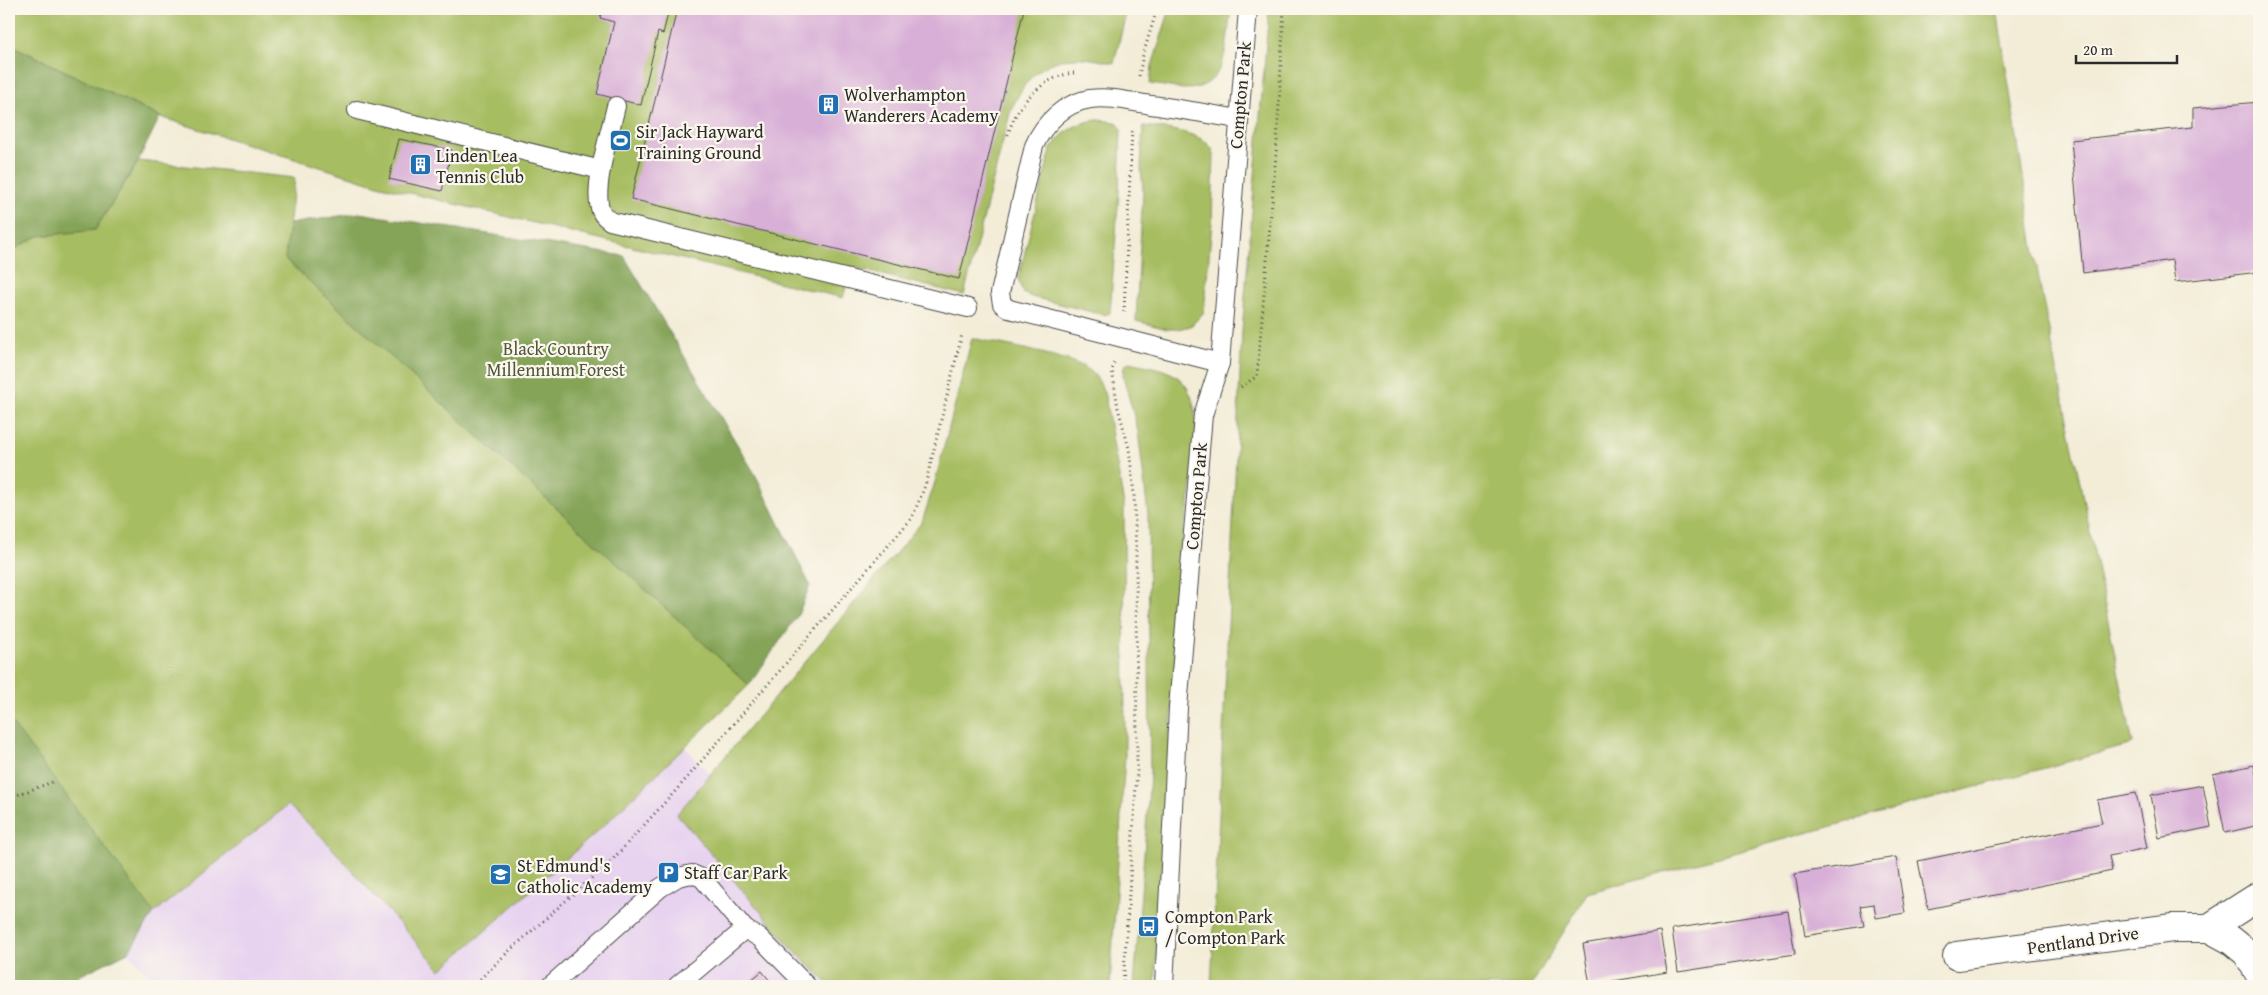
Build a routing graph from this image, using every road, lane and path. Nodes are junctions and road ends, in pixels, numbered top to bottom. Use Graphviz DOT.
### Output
graph roads {
  1 [pos="1157,9"];
  2 [pos="1248,9"];
  3 [pos="1284,9"];
  4 [pos="1143,55"];
  5 [pos="616,106"];
  6 [pos="356,110"];
  7 [pos="1238,119"];
  8 [pos="1132,124"];
  9 [pos="602,170"];
  10 [pos="968,308"];
  11 [pos="1124,313"];
  12 [pos="1220,363"];
  13 [pos="1112,370"];
  14 [pos="1202,416"];
  15 [pos="55,781"];
  16 [pos="9,798"];
  17 [pos="2259,896"];
  18 [pos="2209,928"];
  19 [pos="745,929"];
  20 [pos="1957,956"];
  21 [pos="2259,973"];
  22 [pos="473,986"];
  23 [pos="550,986"];
  24 [pos="677,986"];
  25 [pos="806,986"];
  26 [pos="1123,986"];
  27 [pos="1164,986"];
  1 -- 4 [label="path"];
  2 -- 7 [label="lane, Compton Park"];
  3 -- 14 [label="path"];
  5 -- 9 [label="lane"];
  6 -- 9 [label="lane"];
  7 -- 12 [label="lane, Compton Park"];
  7 -- 12 [label="lane"];
  8 -- 11 [label="path"];
  9 -- 10 [label="lane"];
  10 -- 22 [label="path"];
  12 -- 14 [label="lane, Compton Park"];
  13 -- 26 [label="path"];
  14 -- 27 [label="lane, Compton Park"];
  15 -- 16 [label="path"];
  17 -- 18 [label="street"];
  18 -- 20 [label="street, Pentland Drive"];
  18 -- 21 [label="street, Pentland Drive"];
  19 -- 23 [label="lane"];
  19 -- 24 [label="lane"];
  19 -- 25 [label="lane"];
}
